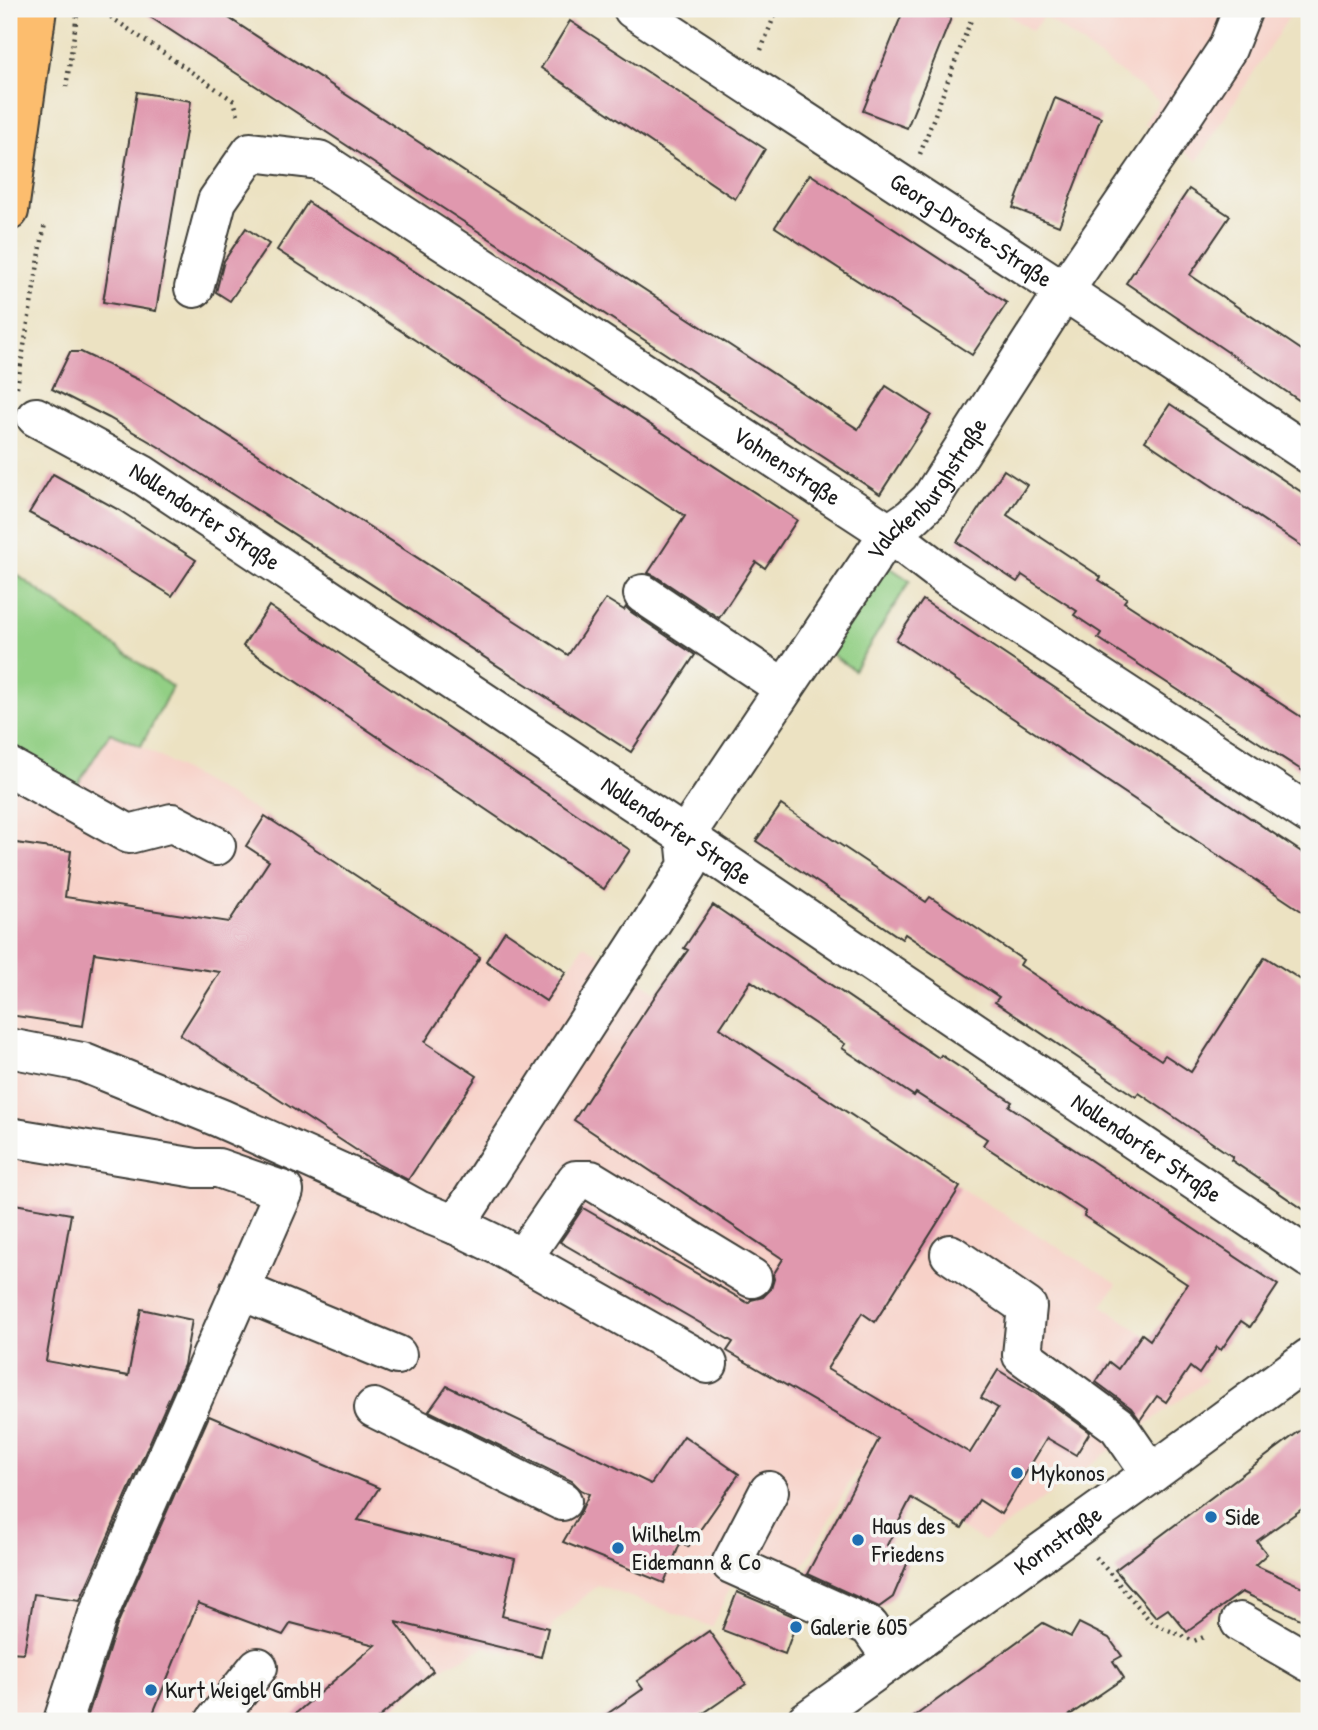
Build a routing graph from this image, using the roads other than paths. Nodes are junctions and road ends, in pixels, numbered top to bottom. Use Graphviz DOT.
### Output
graph roads {
  1 [pos="37,9"];
  2 [pos="633,9"];
  3 [pos="1243,9"];
  4 [pos="9,211"];
  5 [pos="194,288"];
  6 [pos="1064,291"];
  7 [pos="36,417"];
  8 [pos="1309,454"];
  9 [pos="889,533"];
  10 [pos="643,594"];
  11 [pos="784,688"];
  12 [pos="9,767"];
  13 [pos="1309,814"];
  14 [pos="685,836"];
  15 [pos="216,846"];
  16 [pos="9,1048"];
  17 [pos="9,1137"];
  18 [pos="456,1225"];
  19 [pos="950,1254"];
  20 [pos="1309,1258"];
  21 [pos="522,1259"];
  22 [pos="752,1278"];
  23 [pos="240,1290"];
  24 [pos="397,1355"];
  25 [pos="1309,1358"];
  26 [pos="708,1364"];
  27 [pos="374,1408"];
  28 [pos="1151,1474"];
  29 [pos="769,1491"];
  30 [pos="562,1501"];
  31 [pos="1240,1622"];
  32 [pos="892,1659"];
  33 [pos="1309,1662"];
  34 [pos="258,1667"];
  35 [pos="63,1721"];
  36 [pos="215,1721"];
  37 [pos="806,1721"];
  1 -- 4 [label="main road"];
  2 -- 6 [label="street, Georg-Droste-Straße"];
  3 -- 6 [label="street, Valckenburghstraße"];
  5 -- 9 [label="street, Vohnenstraße"];
  6 -- 8 [label="street, Georg-Droste-Straße"];
  6 -- 9 [label="street, Valckenburghstraße"];
  7 -- 14 [label="street, Nollendorfer Straße"];
  9 -- 11 [label="street, Valckenburghstraße"];
  9 -- 13 [label="street, Vohnenstraße"];
  10 -- 11 [label="street"];
  11 -- 14 [label="street, Valckenburghstraße"];
  12 -- 15 [label="street"];
  14 -- 18 [label="street"];
  14 -- 20 [label="street, Nollendorfer Straße"];
  16 -- 18 [label="street"];
  17 -- 23 [label="street"];
  18 -- 21 [label="street"];
  19 -- 28 [label="street"];
  21 -- 22 [label="street"];
  21 -- 26 [label="street"];
  23 -- 24 [label="street"];
  23 -- 35 [label="street"];
  25 -- 28 [label="street, Kornstraße"];
  27 -- 30 [label="street"];
  28 -- 32 [label="street, Kornstraße"];
  29 -- 32 [label="street"];
  31 -- 33 [label="street"];
  32 -- 37 [label="street, Kornstraße"];
  34 -- 36 [label="street"];
}
